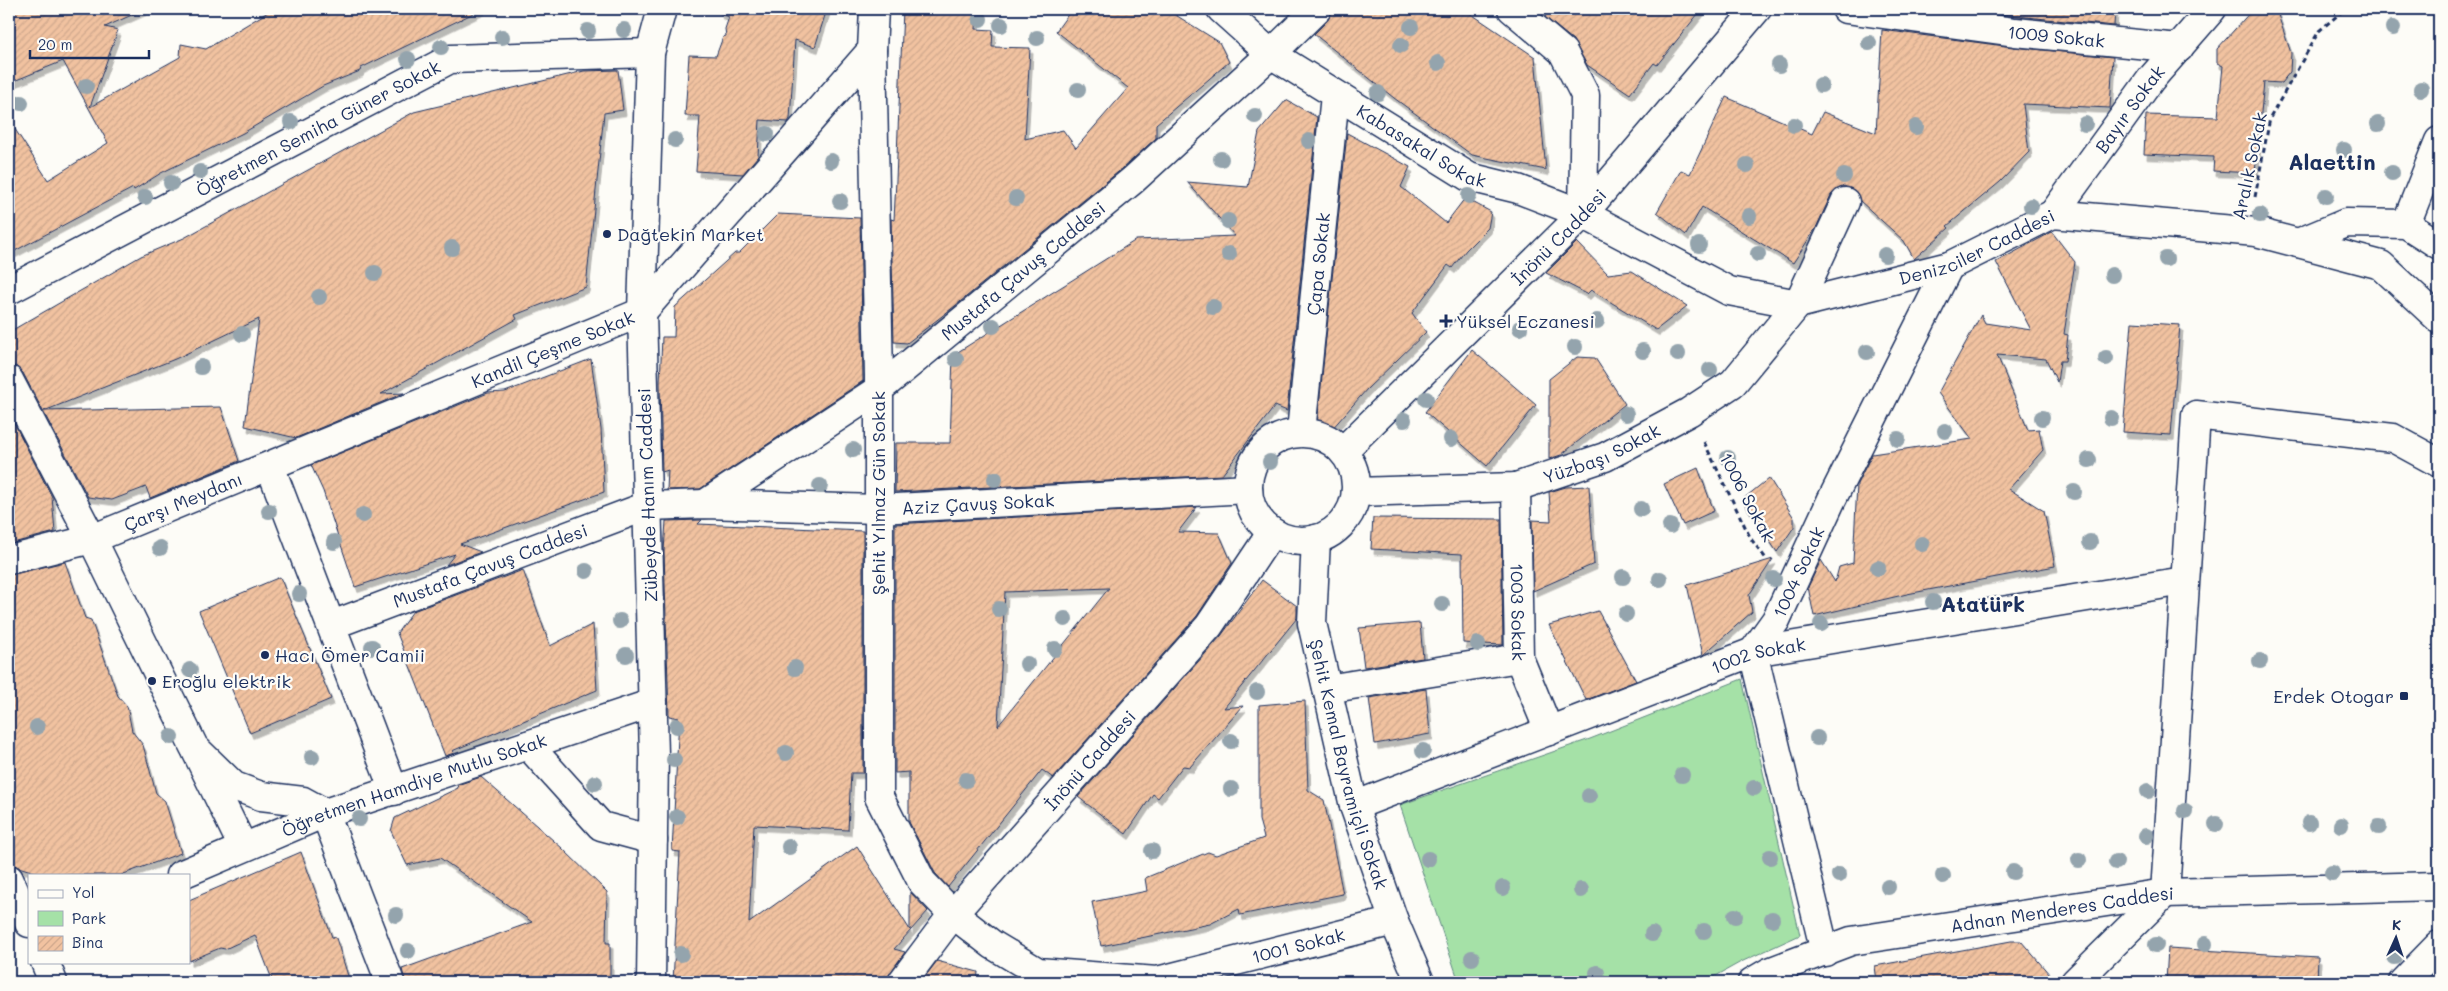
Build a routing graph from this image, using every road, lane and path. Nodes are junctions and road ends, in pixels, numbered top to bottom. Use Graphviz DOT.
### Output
graph roads {
  1 [pos="662,9"];
  2 [pos="874,9"];
  3 [pos="1221,9"];
  4 [pos="1317,9"];
  5 [pos="1512,9"];
  6 [pos="1757,9"];
  7 [pos="1846,9"];
  8 [pos="2212,9"];
  9 [pos="2345,9"];
  10 [pos="2179,48"];
  11 [pos="872,50"];
  12 [pos="650,53"];
  13 [pos="1271,54"];
  14 [pos="1335,96"];
  15 [pos="2439,141"];
  16 [pos="1845,202"];
  17 [pos="1583,214"];
  18 [pos="2053,214"];
  19 [pos="2406,224"];
  20 [pos="2249,232"];
  21 [pos="2298,243"];
  22 [pos="2439,245"];
  23 [pos="1949,266"];
  24 [pos="9,290"];
  25 [pos="1798,304"];
  26 [pos="642,312"];
  27 [pos="2439,319"];
  28 [pos="9,380"];
  29 [pos="878,390"];
  30 [pos="1689,412"];
  31 [pos="1301,432"];
  32 [pos="1343,451"];
  33 [pos="2439,463"];
  34 [pos="270,466"];
  35 [pos="1516,487"];
  36 [pos="1248,489"];
  37 [pos="1356,492"];
  38 [pos="705,504"];
  39 [pos="647,506"];
  40 [pos="878,509"];
  41 [pos="1272,532"];
  42 [pos="92,539"];
  43 [pos="1316,539"];
  44 [pos="9,560"];
  45 [pos="2184,581"];
  46 [pos="1790,590"];
  47 [pos="332,625"];
  48 [pos="1752,652"];
  49 [pos="1519,658"];
  50 [pos="1327,689"];
  51 [pos="653,703"];
  52 [pos="1549,731"];
  53 [pos="528,745"];
  54 [pos="194,747"];
  55 [pos="394,790"];
  56 [pos="1354,806"];
  57 [pos="325,813"];
  58 [pos="653,840"];
  59 [pos="243,847"];
  60 [pos="182,874"];
  61 [pos="9,879"];
  62 [pos="2439,886"];
  63 [pos="2383,888"];
  64 [pos="2165,893"];
  65 [pos="2439,902"];
  66 [pos="953,914"];
  67 [pos="28,921"];
  68 [pos="1394,921"];
  69 [pos="2439,945"];
  70 [pos="1825,952"];
  71 [pos="46,964"];
  72 [pos="53,982"];
  73 [pos="390,982"];
  74 [pos="651,982"];
  75 [pos="902,982"];
  76 [pos="1420,982"];
  77 [pos="1752,982"];
  78 [pos="2074,982"];
  79 [pos="2403,982"];
  1 -- 12 [label="street, Zübeyde Hanım Caddesi"];
  2 -- 11 [label="street"];
  3 -- 13 [label="street, Kabasakal Sokak"];
  4 -- 13 [label="street, Mustafa Çavuş Caddesi"];
  5 -- 17 [label="street"];
  6 -- 17 [label="street, İnönü Caddesi"];
  7 -- 10 [label="street, 1009 Sokak"];
  8 -- 10 [label="street, Bayır Sokak"];
  9 -- 20 [label="path, Aralık Sokak"];
  10 -- 18 [label="street, Bayır Sokak"];
  11 -- 26 [label="street, Kandil Çeşme Sokak"];
  11 -- 29 [label="street, Şehit Yılmaz Gün Sokak"];
  12 -- 24 [label="street, Öğretmen Semiha Güner Sokak"];
  12 -- 26 [label="street, Zübeyde Hanım Caddesi"];
  13 -- 14 [label="street, Kabasakal Sokak"];
  13 -- 29 [label="street, Mustafa Çavuş Caddesi"];
  14 -- 17 [label="street, Kabasakal Sokak"];
  14 -- 31 [label="street, Çapa Sokak"];
  15 -- 19 [label="street"];
  16 -- 25 [label="street, Yüzbaşı Sokak"];
  17 -- 25 [label="street, Denizciler Caddesi"];
  17 -- 32 [label="street, İnönü Caddesi"];
  18 -- 20 [label="street, Denizciler Caddesi"];
  18 -- 23 [label="street, Denizciler Caddesi"];
  19 -- 21 [label="street"];
  19 -- 22 [label="street"];
  20 -- 21 [label="street, Denizciler Caddesi"];
  21 -- 27 [label="street, Denizciler Caddesi"];
  23 -- 25 [label="street, Denizciler Caddesi"];
  23 -- 46 [label="street, 1004 Sokak"];
  25 -- 30 [label="street, Yüzbaşı Sokak"];
  26 -- 34 [label="street, Kandil Çeşme Sokak"];
  26 -- 39 [label="street, Zübeyde Hanım Caddesi"];
  28 -- 42 [label="street"];
  29 -- 38 [label="street, Mustafa Çavuş Caddesi"];
  29 -- 40 [label="street, Şehit Yılmaz Gün Sokak"];
  30 -- 35 [label="street, Yüzbaşı Sokak"];
  30 -- 46 [label="path, 1006 Sokak"];
  31 -- 32 [label="street"];
  31 -- 36 [label="street"];
  32 -- 37 [label="street"];
  33 -- 45 [label="street"];
  34 -- 42 [label="street, Çarşı Meydanı"];
  34 -- 47 [label="street"];
  35 -- 37 [label="street, Yüzbaşı Sokak"];
  35 -- 49 [label="street, 1003 Sokak"];
  36 -- 40 [label="street, Aziz Çavuş Sokak"];
  36 -- 41 [label="street"];
  37 -- 43 [label="street"];
  38 -- 39 [label="street, Aziz Çavuş Sokak"];
  38 -- 40 [label="street, Aziz Çavuş Sokak"];
  39 -- 47 [label="street, Mustafa Çavuş Caddesi"];
  39 -- 51 [label="street, Zübeyde Hanım Caddesi"];
  40 -- 66 [label="street, Şehit Yılmaz Gün Sokak"];
  41 -- 43 [label="street"];
  41 -- 66 [label="street, İnönü Caddesi"];
  42 -- 44 [label="street, Çarşı Meydanı"];
  42 -- 54 [label="street"];
  43 -- 50 [label="street, Şehit Kemal Bayramiçli Sokak"];
  45 -- 48 [label="street, 1002 Sokak"];
  45 -- 64 [label="street"];
  46 -- 48 [label="street, 1004 Sokak"];
  47 -- 55 [label="street"];
  48 -- 52 [label="street, 1002 Sokak"];
  48 -- 70 [label="street"];
  49 -- 50 [label="street"];
  49 -- 52 [label="street, 1003 Sokak"];
  50 -- 56 [label="street, Şehit Kemal Bayramiçli Sokak"];
  51 -- 53 [label="street, Öğretmen Hamdiye Mutlu Sokak"];
  51 -- 58 [label="street, Zübeyde Hanım Caddesi"];
  52 -- 56 [label="street, 1002 Sokak"];
  53 -- 55 [label="street, Öğretmen Hamdiye Mutlu Sokak"];
  53 -- 58 [label="street"];
  54 -- 57 [label="street"];
  54 -- 59 [label="street"];
  55 -- 57 [label="street, Öğretmen Hamdiye Mutlu Sokak"];
  56 -- 68 [label="street, Şehit Kemal Bayramiçli Sokak"];
  57 -- 59 [label="street, Öğretmen Hamdiye Mutlu Sokak"];
  57 -- 73 [label="street"];
  58 -- 74 [label="street, Zübeyde Hanım Caddesi"];
  59 -- 60 [label="street, Öğretmen Hamdiye Mutlu Sokak"];
  61 -- 67 [label="street"];
  62 -- 63 [label="street, Adnan Menderes Caddesi"];
  63 -- 64 [label="street, Adnan Menderes Caddesi"];
  63 -- 65 [label="street, Adnan Menderes Caddesi"];
  64 -- 70 [label="street, Adnan Menderes Caddesi"];
  64 -- 78 [label="street"];
  66 -- 68 [label="street, 1001 Sokak"];
  66 -- 75 [label="street, İnönü Caddesi"];
  68 -- 76 [label="street, Şehit Kemal Bayramiçli Sokak"];
  69 -- 79 [label="street"];
  70 -- 77 [label="street, Adnan Menderes Caddesi"];
  71 -- 72 [label="street"];
}
